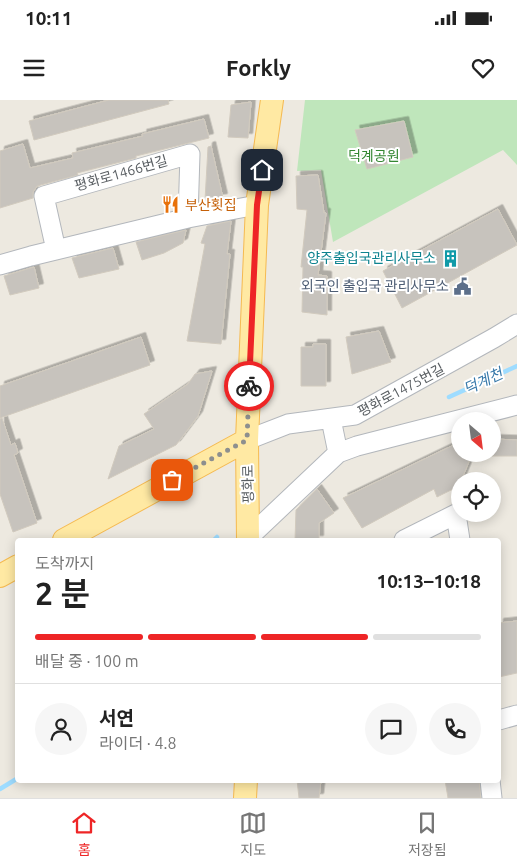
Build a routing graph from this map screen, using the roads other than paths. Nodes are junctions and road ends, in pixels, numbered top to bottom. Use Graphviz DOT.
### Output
graph roads {
  1 [pos="272,100"];
  2 [pos="257,205"];
  3 [pos="188,218"];
  4 [pos="56,250"];
  5 [pos="0,265"];
  6 [pos="517,324"];
  7 [pos="517,405"];
  8 [pos="331,419"];
  9 [pos="247,440"];
  10 [pos="338,453"];
  11 [pos="248,532"];
  12 [pos="68,538"];
  13 [pos="408,538"];
  14 [pos="460,538"];
  15 [pos="15,568"];
  16 [pos="0,576"];
  17 [pos="517,715"];
  18 [pos="501,719"];
  19 [pos="246,783"];
  20 [pos="490,783"];
  21 [pos="245,798"];
  22 [pos="492,798"];
  1 -- 2 [label="main road, 평화로"];
  2 -- 3 [label="street"];
  2 -- 9 [label="main road, 평화로"];
  3 -- 4 [label="street"];
  3 -- 4 [label="street, 평화로1466번길"];
  4 -- 5 [label="street"];
  6 -- 8 [label="street, 평화로1475번길"];
  7 -- 10 [label="street"];
  8 -- 9 [label="street, 평화로1475번길"];
  8 -- 10 [label="street"];
  9 -- 11 [label="main road, 평화로"];
  9 -- 12 [label="main road"];
  10 -- 11 [label="street"];
  13 -- 14 [label="street"];
  15 -- 16 [label="main road"];
  17 -- 18 [label="street"];
  19 -- 21 [label="main road"];
  20 -- 22 [label="street"];
}
